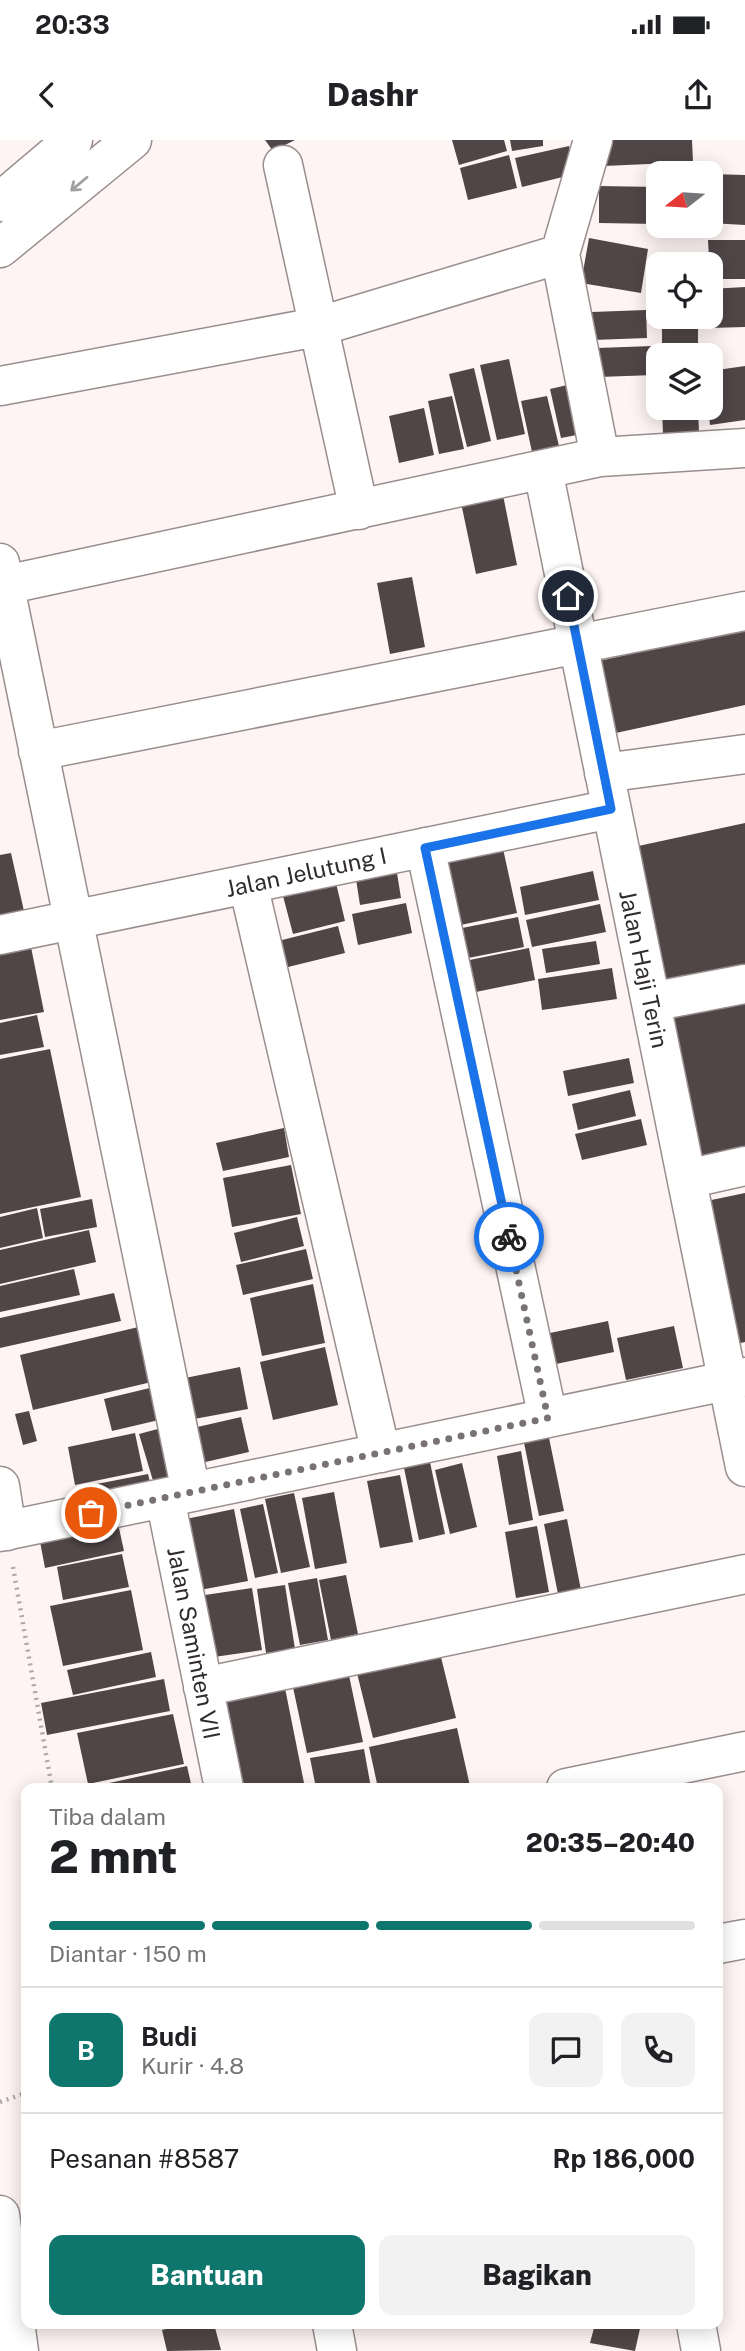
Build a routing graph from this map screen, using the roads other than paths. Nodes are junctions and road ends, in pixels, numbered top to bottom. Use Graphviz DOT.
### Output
graph roads {
  1 [pos="73,140"];
  2 [pos="132,140"];
  3 [pos="593,140"];
  4 [pos="283,165"];
  5 [pos="0,202"];
  6 [pos="0,248"];
  7 [pos="560,254"];
  8 [pos="317,327"];
  9 [pos="0,386"];
  10 [pos="745,448"];
  11 [pos="600,457"];
  12 [pos="543,470"];
  13 [pos="359,510"];
  14 [pos="2,574"];
  15 [pos="745,611"];
  16 [pos="578,646"];
  17 [pos="38,751"];
  18 [pos="745,754"];
  19 [pos="608,791"];
  20 [pos="425,848"];
  21 [pos="248,884"];
  22 [pos="73,920"];
  23 [pos="0,935"];
  24 [pos="745,984"];
  25 [pos="651,1002"];
  26 [pos="745,1167"];
  27 [pos="687,1178"];
  28 [pos="737,1379"];
  29 [pos="548,1418"];
  30 [pos="381,1453"];
  31 [pos="745,1467"];
  32 [pos="0,1486"];
  33 [pos="178,1495"];
  34 [pos="6,1541"];
  35 [pos="745,1574"];
  36 [pos="203,1687"];
  37 [pos="745,1751"];
  38 [pos="223,1783"];
  39 [pos="590,1783"];
  40 [pos="745,1939"];
  41 [pos="723,1943"];
  42 [pos="0,2215"];
  43 [pos="333,2329"];
  44 [pos="697,2329"];
  45 [pos="19,2351"];
  46 [pos="337,2351"];
  47 [pos="701,2351"];
  1 -- 5 [label="main road"];
  2 -- 6 [label="main road, one-way"];
  3 -- 7 [label="main road"];
  4 -- 8 [label="main road"];
  7 -- 8 [label="main road"];
  7 -- 11 [label="main road"];
  8 -- 9 [label="main road"];
  8 -- 13 [label="main road"];
  10 -- 11 [label="main road"];
  11 -- 12 [label="main road"];
  12 -- 13 [label="main road"];
  12 -- 16 [label="main road, Jalan Haji Terin"];
  13 -- 14 [label="main road"];
  14 -- 17 [label="main road, Jalan Saminten VII"];
  15 -- 16 [label="main road"];
  16 -- 17 [label="main road"];
  16 -- 19 [label="main road, Jalan Haji Terin"];
  17 -- 22 [label="main road, Jalan Saminten VII"];
  18 -- 19 [label="main road, Jalan Jelutung I"];
  19 -- 20 [label="main road, Jalan Jelutung I"];
  19 -- 25 [label="main road, Jalan Haji Terin"];
  20 -- 21 [label="main road, Jalan Jelutung I"];
  20 -- 29 [label="main road"];
  21 -- 22 [label="main road, Jalan Jelutung I"];
  21 -- 30 [label="main road"];
  22 -- 23 [label="main road, Jalan Jelutung I"];
  22 -- 33 [label="main road, Jalan Saminten VII"];
  24 -- 25 [label="main road"];
  25 -- 27 [label="main road, Jalan Haji Terin"];
  26 -- 27 [label="main road"];
  27 -- 28 [label="main road, Jalan Haji Terin"];
  28 -- 29 [label="main road"];
  28 -- 31 [label="main road, Jalan Haji Terin"];
  29 -- 30 [label="main road"];
  30 -- 33 [label="main road"];
  32 -- 34 [label="main road"];
  33 -- 34 [label="main road"];
  33 -- 36 [label="main road, Jalan Saminten VII"];
  35 -- 36 [label="main road"];
  36 -- 38 [label="main road, Jalan Saminten VII"];
  37 -- 39 [label="main road"];
  40 -- 41 [label="main road"];
  42 -- 45 [label="main road"];
  43 -- 46 [label="main road"];
  44 -- 47 [label="main road"];
}
